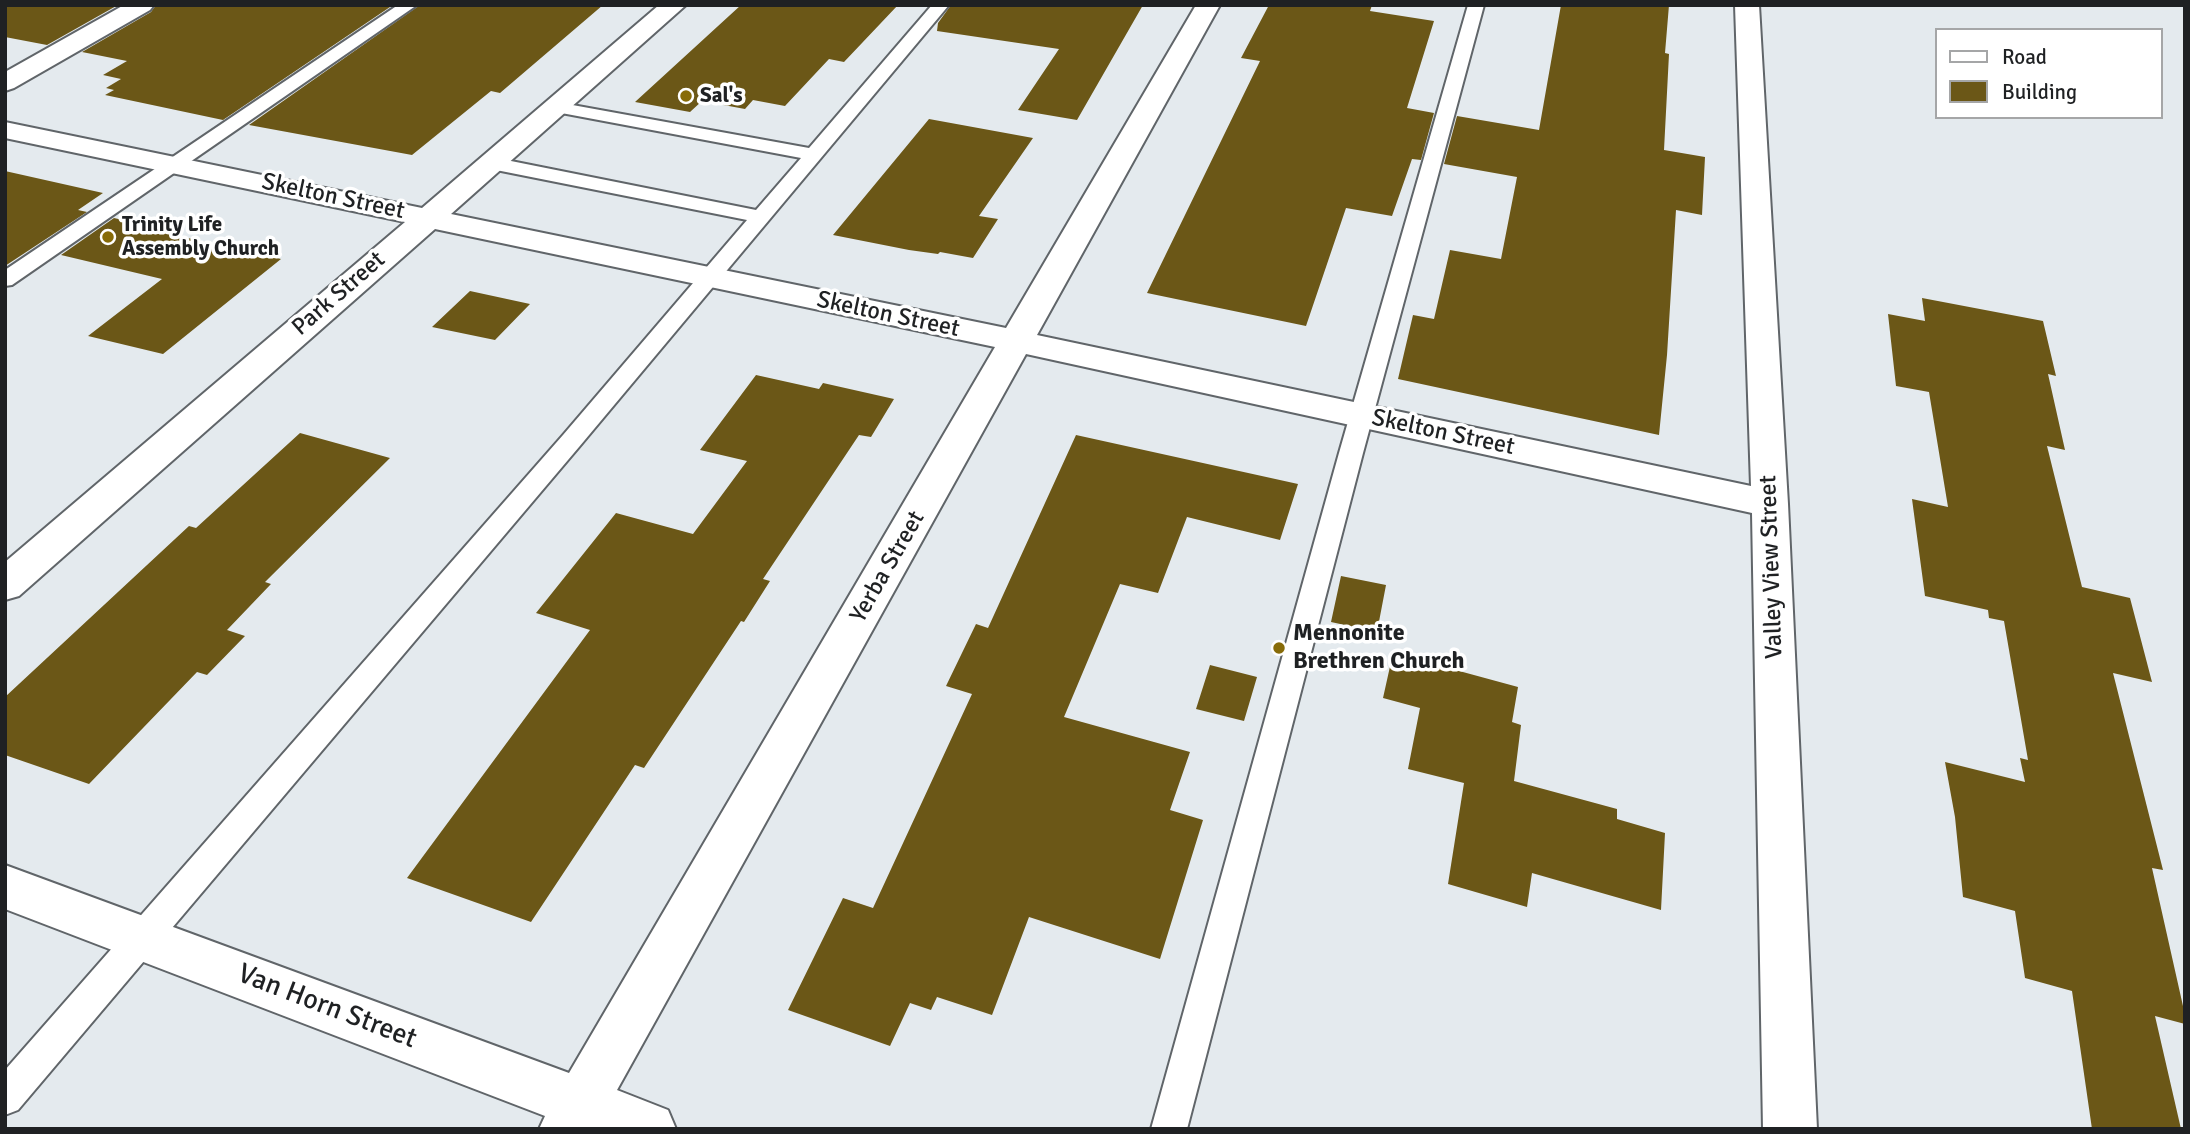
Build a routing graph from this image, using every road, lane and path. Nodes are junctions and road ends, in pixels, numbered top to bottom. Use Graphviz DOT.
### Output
graph roads {
  1 [pos="142,5"];
  2 [pos="409,5"];
  3 [pos="674,5"];
  4 [pos="941,5"];
  5 [pos="1208,5"];
  6 [pos="1476,5"];
  7 [pos="1747,5"];
  8 [pos="5,83"];
  9 [pos="556,107"];
  10 [pos="5,130"];
  11 [pos="815,155"];
  12 [pos="491,163"];
  13 [pos="177,164"];
  14 [pos="428,217"];
  15 [pos="762,217"];
  16 [pos="711,278"];
  17 [pos="5,280"];
  18 [pos="1017,341"];
  19 [pos="1362,416"];
  20 [pos="1770,503"];
  21 [pos="5,584"];
  22 [pos="5,887"];
  23 [pos="143,938"];
  24 [pos="5,1097"];
  25 [pos="573,1116"];
  26 [pos="649,1129"];
  27 [pos="1170,1129"];
  28 [pos="1790,1129"];
  1 -- 8 [label="street"];
  2 -- 13 [label="lane"];
  3 -- 9 [label="street, Park Street"];
  4 -- 11 [label="lane"];
  5 -- 18 [label="street, Yerba Street"];
  6 -- 19 [label="lane"];
  7 -- 20 [label="street, Valley View Street"];
  9 -- 11 [label="lane"];
  9 -- 12 [label="street, Park Street"];
  10 -- 13 [label="street, Skelton Street"];
  11 -- 15 [label="lane"];
  12 -- 14 [label="street, Park Street"];
  12 -- 15 [label="lane"];
  13 -- 14 [label="street, Skelton Street"];
  13 -- 17 [label="lane"];
  14 -- 16 [label="street, Skelton Street"];
  14 -- 21 [label="street, Park Street"];
  15 -- 16 [label="lane"];
  16 -- 18 [label="street, Skelton Street"];
  16 -- 23 [label="lane"];
  18 -- 19 [label="street, Skelton Street"];
  18 -- 25 [label="street, Yerba Street"];
  19 -- 20 [label="street, Skelton Street"];
  19 -- 27 [label="lane"];
  20 -- 28 [label="street, Valley View Street"];
  22 -- 23 [label="street, Van Horn Street"];
  23 -- 24 [label="lane"];
  23 -- 25 [label="street, Van Horn Street"];
  25 -- 26 [label="street, Van Horn Street"];
}
